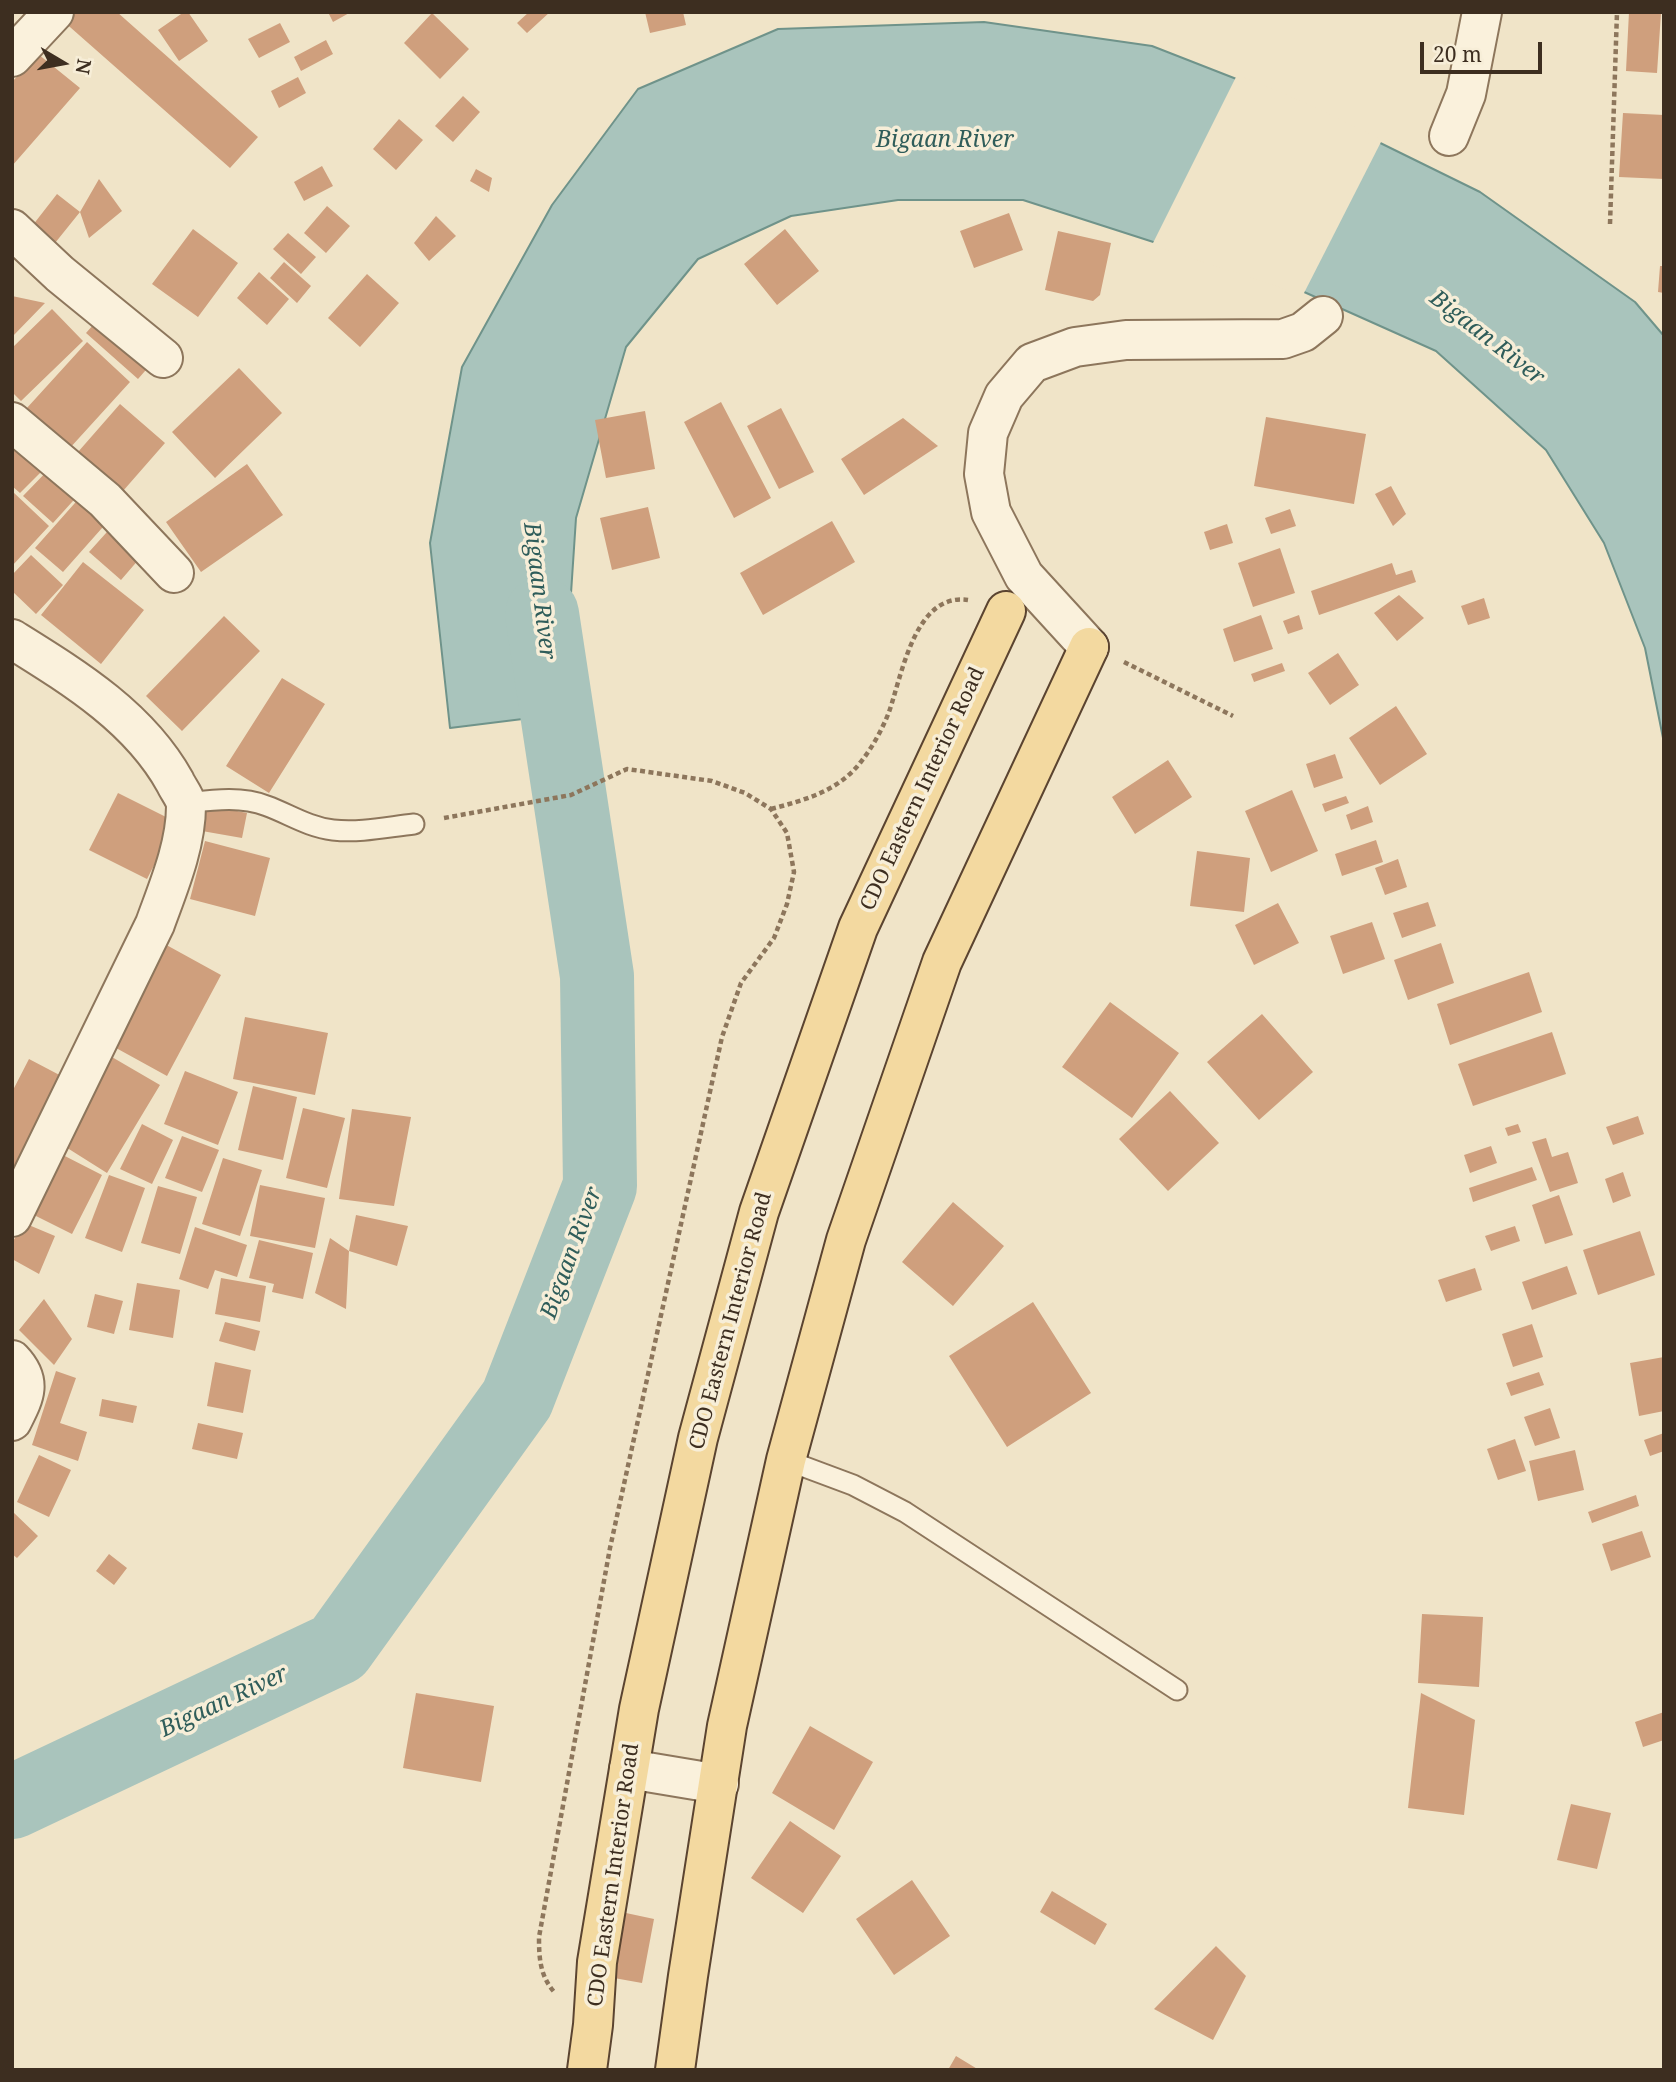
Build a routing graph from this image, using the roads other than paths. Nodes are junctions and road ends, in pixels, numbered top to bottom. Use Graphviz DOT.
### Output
graph roads {
  1 [pos="54,12"];
  2 [pos="1482,12"];
  3 [pos="12,57"];
  4 [pos="1449,136"];
  5 [pos="12,229"];
  6 [pos="1323,316"];
  7 [pos="163,358"];
  8 [pos="12,422"];
  9 [pos="174,573"];
  10 [pos="1006,611"];
  11 [pos="12,639"];
  12 [pos="1089,647"];
  13 [pos="186,803"];
  14 [pos="414,824"];
  15 [pos="12,1217"];
  16 [pos="12,1360"];
  17 [pos="12,1421"];
  18 [pos="786,1460"];
  19 [pos="1177,1690"];
  20 [pos="629,1769"];
  21 [pos="719,1784"];
  22 [pos="587,2070"];
  23 [pos="676,2070"];
  1 -- 3 [label="street"];
  2 -- 4 [label="street"];
  5 -- 7 [label="street"];
  6 -- 12 [label="street"];
  8 -- 9 [label="street"];
  10 -- 20 [label="main road, CDO Eastern Interior Road"];
  11 -- 13 [label="street"];
  12 -- 18 [label="main road"];
  13 -- 14 [label="lane"];
  13 -- 15 [label="street"];
  16 -- 17 [label="street"];
  18 -- 19 [label="lane"];
  18 -- 21 [label="main road"];
  20 -- 21 [label="street"];
  20 -- 22 [label="main road, CDO Eastern Interior Road"];
  21 -- 23 [label="main road"];
}
